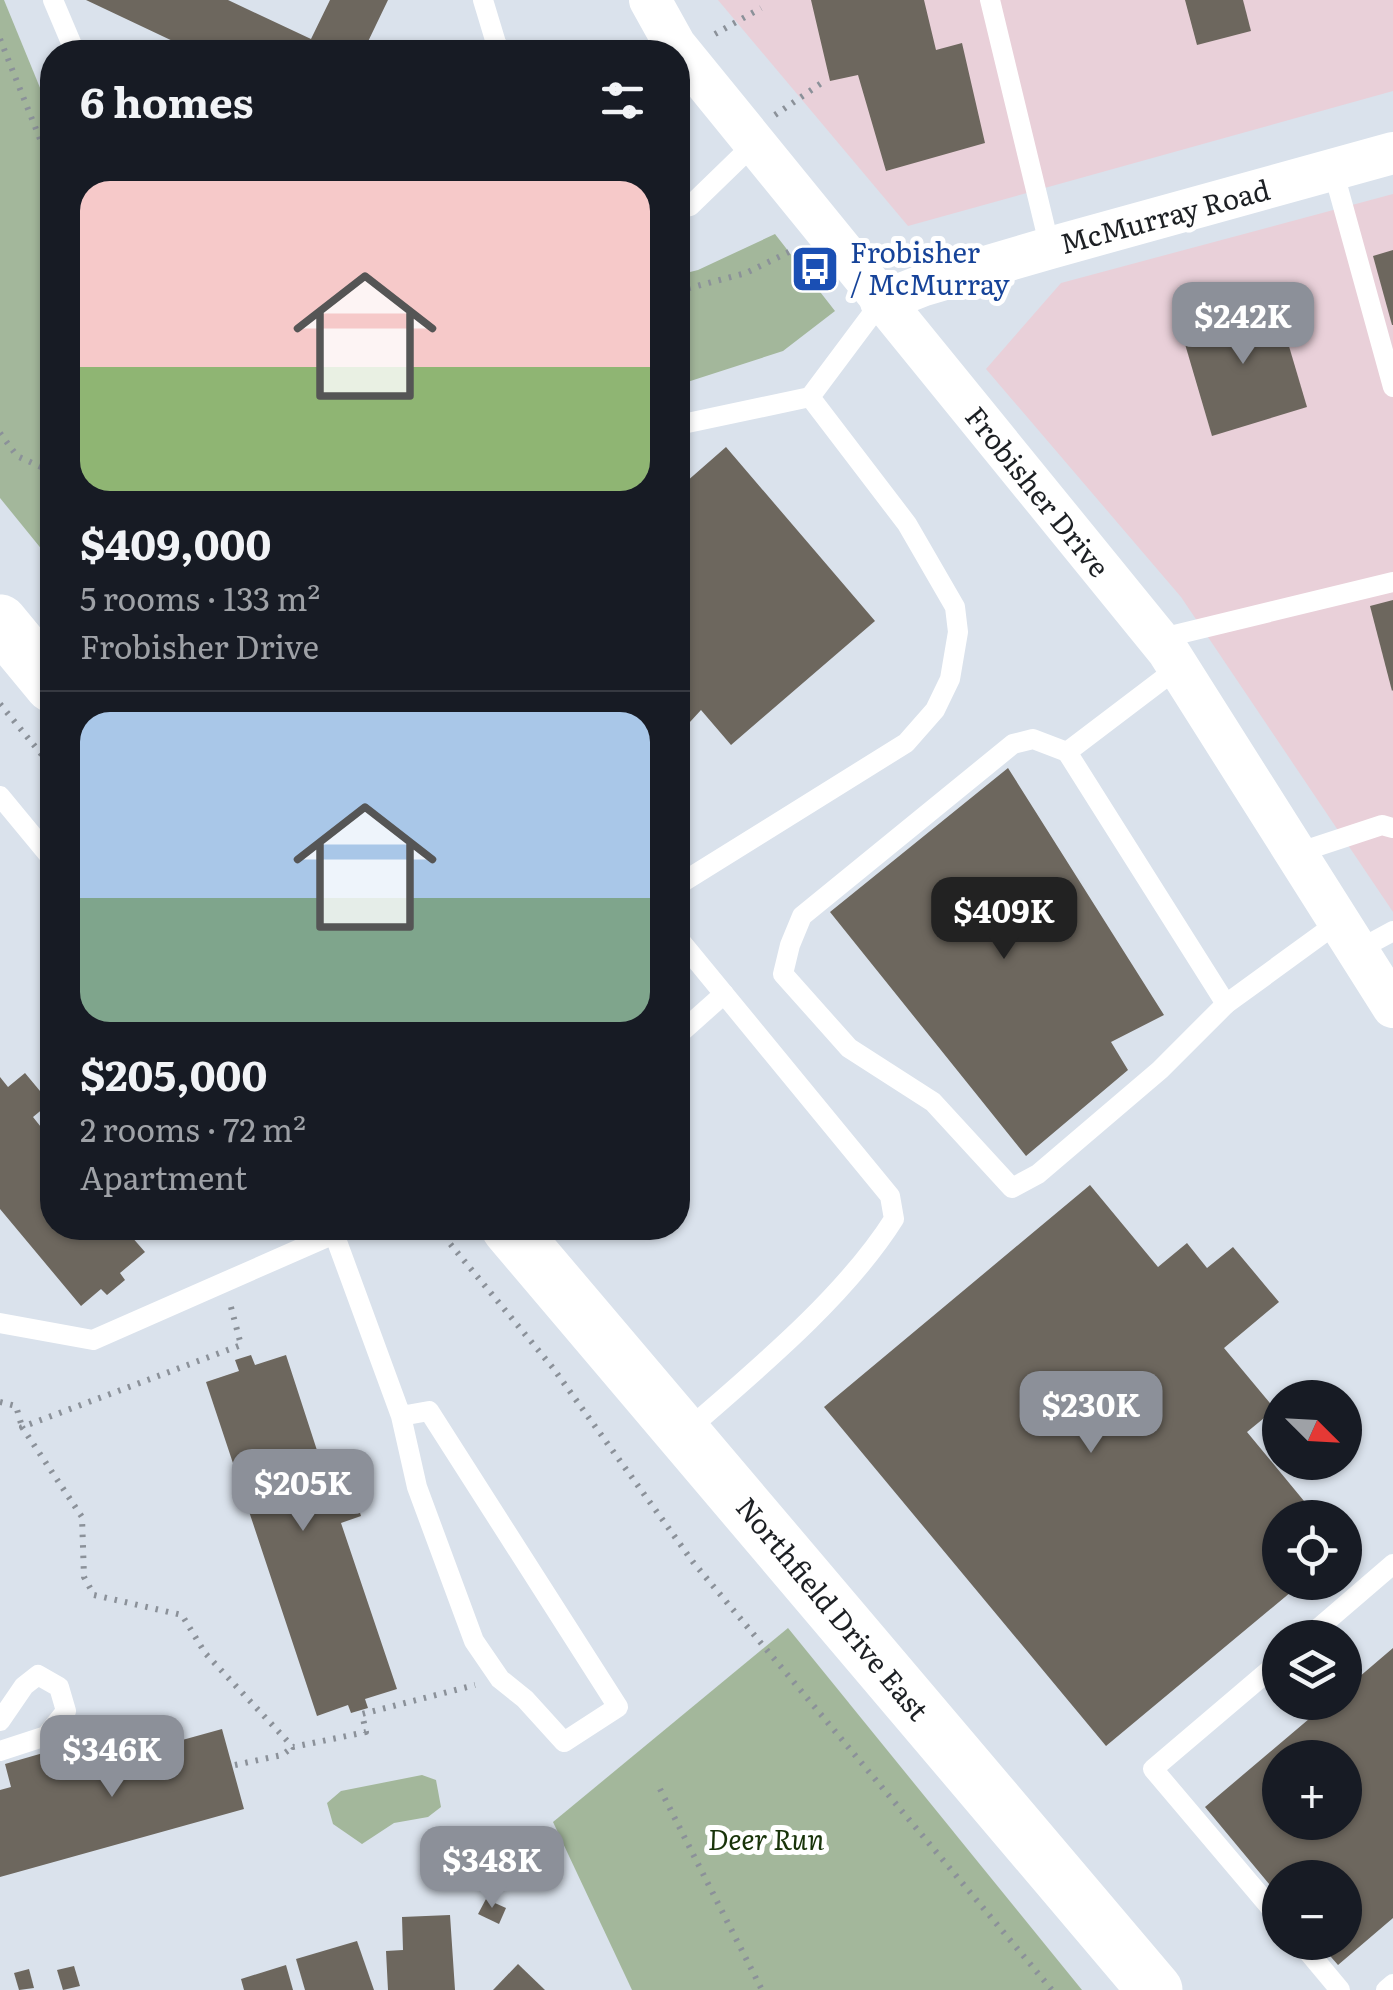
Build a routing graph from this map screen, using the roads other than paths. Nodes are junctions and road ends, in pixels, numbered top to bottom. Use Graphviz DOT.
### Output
graph roads {
  1 [pos="53,0"];
  2 [pos="483,0"];
  3 [pos="650,0"];
  4 [pos="990,0"];
  5 [pos="71,40"];
  6 [pos="495,40"];
  7 [pos="674,40"];
  8 [pos="690,63"];
  9 [pos="752,140"];
  10 [pos="1393,153"];
  11 [pos="1333,170"];
  12 [pos="690,206"];
  13 [pos="1050,248"];
  14 [pos="882,302"];
  15 [pos="1393,387"];
  16 [pos="810,397"];
  17 [pos="690,422"];
  18 [pos="1393,582"];
  19 [pos="0,622"];
  20 [pos="1168,653"];
  21 [pos="40,670"];
  22 [pos="1067,752"];
  23 [pos="0,796"];
  24 [pos="1393,828"];
  25 [pos="40,845"];
  26 [pos="1297,853"];
  27 [pos="690,878"];
  28 [pos="1364,934"];
  29 [pos="690,953"];
  30 [pos="724,994"];
  31 [pos="1226,1004"];
  32 [pos="1393,1007"];
  33 [pos="690,1024"];
  34 [pos="314,1240"];
  35 [pos="336,1240"];
  36 [pos="519,1240"];
  37 [pos="0,1323"];
  38 [pos="401,1416"];
  39 [pos="684,1433"];
  40 [pos="1393,1564"];
  41 [pos="1329,1620"];
  42 [pos="1262,1676"];
  43 [pos="0,1722"];
  44 [pos="0,1751"];
  45 [pos="1262,1898"];
  46 [pos="1315,1960"];
  47 [pos="1393,1984"];
  48 [pos="1154,1990"];
  49 [pos="1340,1990"];
  50 [pos="1386,1990"];
  1 -- 5 [label="lane"];
  2 -- 6 [label="lane"];
  3 -- 7 [label="street, Frobisher Drive"];
  4 -- 13 [label="lane"];
  8 -- 9 [label="street, Frobisher Drive"];
  9 -- 12 [label="lane"];
  9 -- 14 [label="street, Frobisher Drive"];
  10 -- 11 [label="street, McMurray Road"];
  11 -- 13 [label="street, McMurray Road"];
  11 -- 15 [label="lane"];
  13 -- 14 [label="street, McMurray Road"];
  14 -- 16 [label="lane"];
  14 -- 20 [label="street, Frobisher Drive"];
  16 -- 17 [label="lane"];
  16 -- 27 [label="lane"];
  18 -- 20 [label="lane"];
  19 -- 21 [label="main road"];
  20 -- 22 [label="lane"];
  20 -- 26 [label="street, Frobisher Drive"];
  22 -- 31 [label="lane"];
  22 -- 31 [label="lane"];
  23 -- 25 [label="lane"];
  24 -- 26 [label="lane"];
  26 -- 28 [label="street, Frobisher Drive"];
  28 -- 31 [label="lane"];
  28 -- 32 [label="street, Frobisher Drive"];
  29 -- 30 [label="lane"];
  30 -- 33 [label="lane"];
  30 -- 39 [label="lane"];
  34 -- 37 [label="lane"];
  35 -- 38 [label="lane"];
  36 -- 39 [label="main road, Northfield Drive East"];
  38 -- 38 [label="lane"];
  39 -- 48 [label="main road, Northfield Drive East"];
  40 -- 41 [label="lane"];
  42 -- 45 [label="lane"];
  43 -- 44 [label="lane"];
  46 -- 49 [label="lane"];
  47 -- 50 [label="lane"];
}
